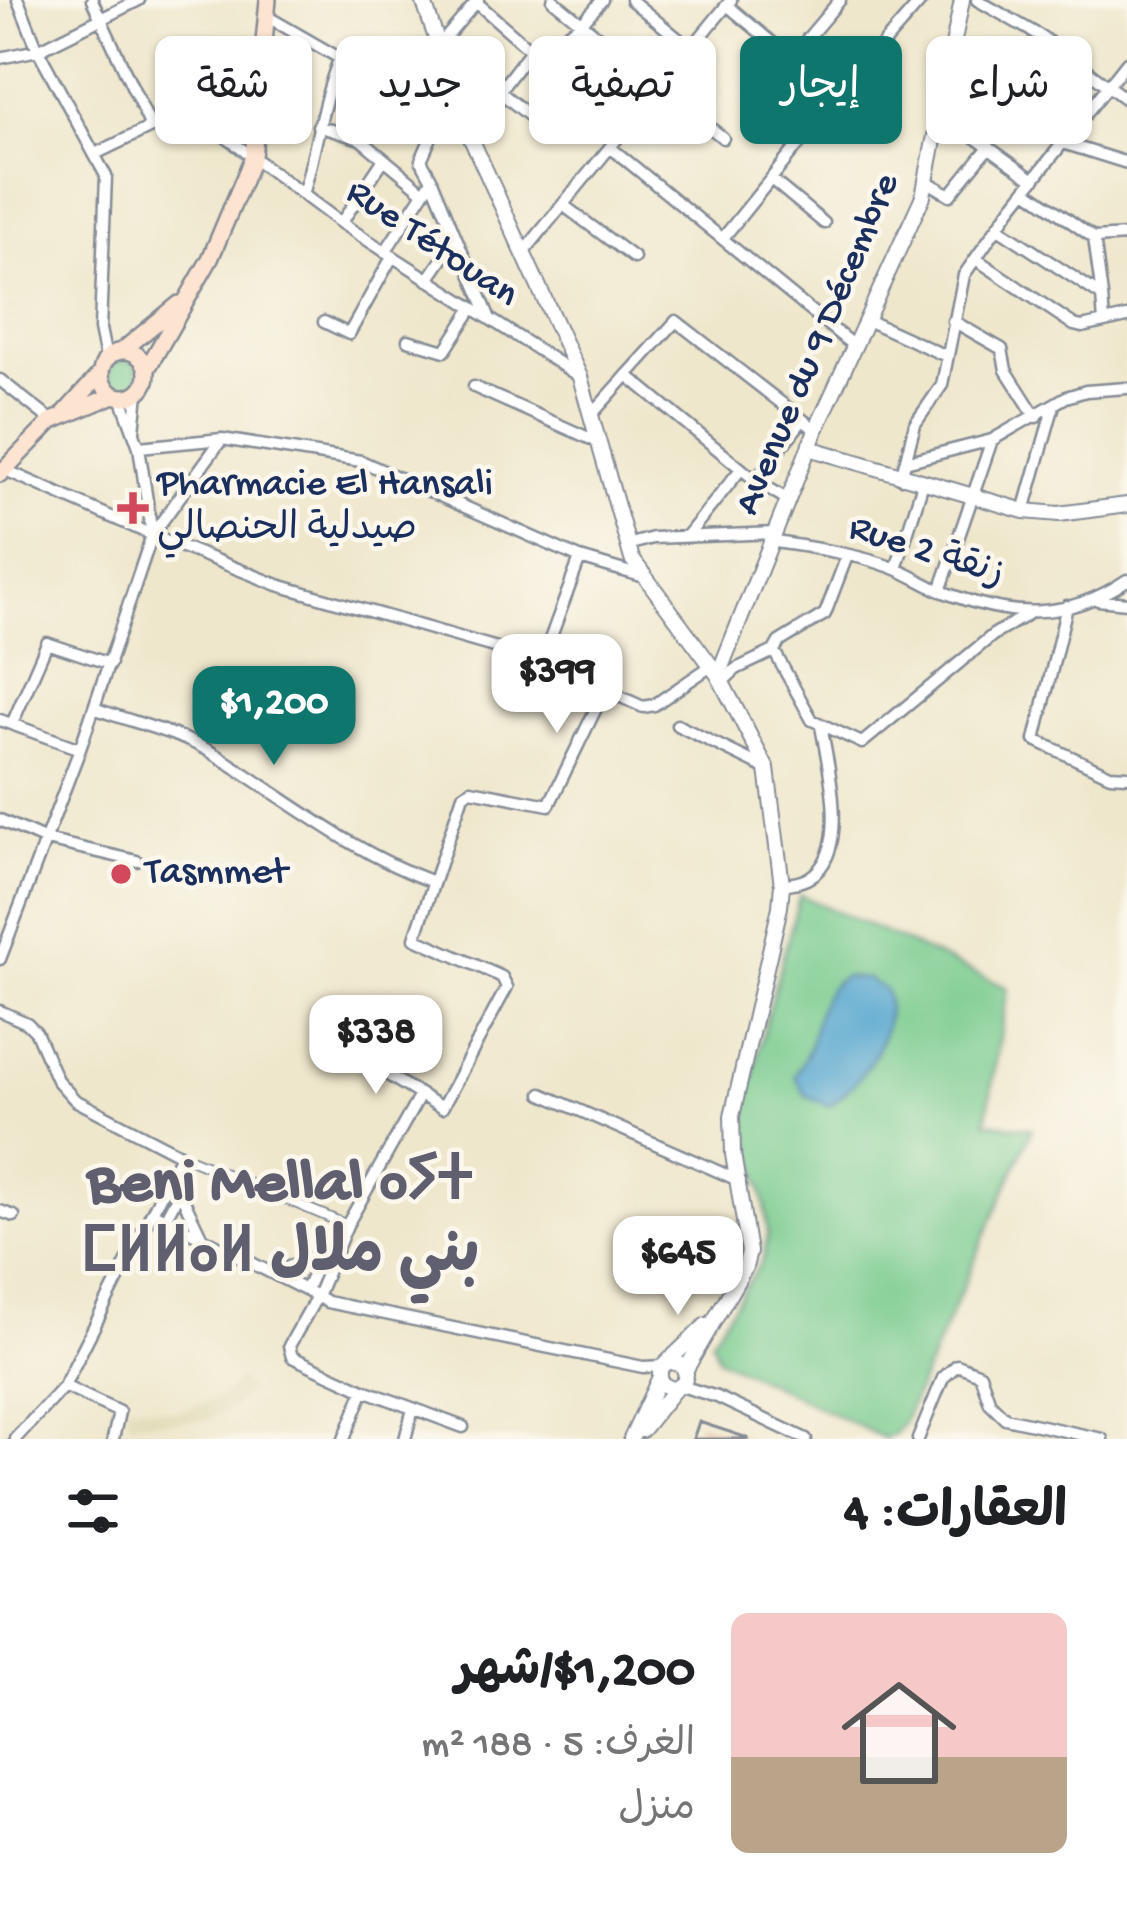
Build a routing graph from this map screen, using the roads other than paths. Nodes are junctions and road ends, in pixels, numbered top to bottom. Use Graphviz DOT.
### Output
graph roads {
  1 [pos="18,0"];
  2 [pos="92,0"];
  3 [pos="139,0"];
  4 [pos="423,0"];
  5 [pos="553,0"];
  6 [pos="602,0"];
  7 [pos="631,0"];
  8 [pos="840,0"];
  9 [pos="922,0"];
  10 [pos="962,0"];
  11 [pos="977,0"];
  12 [pos="477,1"];
  13 [pos="729,2"];
  14 [pos="268,8"];
  15 [pos="101,22"];
  16 [pos="583,24"];
  17 [pos="434,36"];
  18 [pos="447,36"];
  19 [pos="568,36"];
  20 [pos="597,36"];
  21 [pos="675,36"];
  22 [pos="702,36"];
  23 [pos="767,36"];
  24 [pos="810,36"];
  25 [pos="890,36"];
  26 [pos="956,36"];
  27 [pos="529,48"];
  28 [pos="38,50"];
  29 [pos="529,53"];
  30 [pos="336,54"];
  31 [pos="0,58"];
  32 [pos="1127,62"];
  33 [pos="336,67"];
  34 [pos="505,85"];
  35 [pos="1108,89"];
  36 [pos="505,96"];
  37 [pos="1127,100"];
  38 [pos="1092,109"];
  39 [pos="529,115"];
  40 [pos="318,126"];
  41 [pos="151,128"];
  42 [pos="336,132"];
  43 [pos="716,133"];
  44 [pos="723,138"];
  45 [pos="365,144"];
  46 [pos="429,144"];
  47 [pos="473,144"];
  48 [pos="612,144"];
  49 [pos="799,144"];
  50 [pos="936,144"];
  51 [pos="985,144"];
  52 [pos="1063,144"];
  53 [pos="1067,144"];
  54 [pos="610,147"];
  55 [pos="989,147"];
  56 [pos="94,154"];
  57 [pos="253,157"];
  58 [pos="384,159"];
  59 [pos="1127,163"];
  60 [pos="771,178"];
  61 [pos="431,180"];
  62 [pos="928,182"];
  63 [pos="1030,185"];
  64 [pos="424,192"];
  65 [pos="303,195"];
  66 [pos="563,205"];
  67 [pos="340,223"];
  68 [pos="824,223"];
  69 [pos="998,228"];
  70 [pos="1127,236"];
  71 [pos="722,238"];
  72 [pos="1094,238"];
  73 [pos="457,239"];
  74 [pos="523,253"];
  75 [pos="388,254"];
  76 [pos="634,258"];
  77 [pos="976,259"];
  78 [pos="428,280"];
  79 [pos="1102,296"];
  80 [pos="186,298"];
  81 [pos="472,309"];
  82 [pos="1127,317"];
  83 [pos="868,321"];
  84 [pos="953,321"];
  85 [pos="324,322"];
  86 [pos="492,322"];
  87 [pos="1104,322"];
  88 [pos="408,340"];
  89 [pos="855,347"];
  90 [pos="123,350"];
  91 [pos="946,356"];
  92 [pos="103,366"];
  93 [pos="147,369"];
  94 [pos="628,375"];
  95 [pos="580,377"];
  96 [pos="0,380"];
  97 [pos="475,387"];
  98 [pos="1127,388"];
  99 [pos="124,395"];
  100 [pos="1055,401"];
  101 [pos="593,412"];
  102 [pos="1036,416"];
  103 [pos="55,420"];
  104 [pos="809,425"];
  105 [pos="222,439"];
  106 [pos="992,440"];
  107 [pos="136,441"];
  108 [pos="600,443"];
  109 [pos="809,448"];
  110 [pos="1,470"];
  111 [pos="741,470"];
  112 [pos="903,470"];
  113 [pos="755,481"];
  114 [pos="923,483"];
  115 [pos="974,497"];
  116 [pos="788,500"];
  117 [pos="1127,506"];
  118 [pos="1024,512"];
  119 [pos="152,536"];
  120 [pos="687,536"];
  121 [pos="773,537"];
  122 [pos="626,545"];
  123 [pos="847,556"];
  124 [pos="580,558"];
  125 [pos="896,569"];
  126 [pos="641,576"];
  127 [pos="1127,580"];
  128 [pos="940,591"];
  129 [pos="1098,600"];
  130 [pos="1127,604"];
  131 [pos="1067,606"];
  132 [pos="1028,614"];
  133 [pos="773,651"];
  134 [pos="542,661"];
  135 [pos="110,664"];
  136 [pos="715,671"];
  137 [pos="605,690"];
  138 [pos="94,708"];
  139 [pos="6,722"];
  140 [pos="677,724"];
  141 [pos="821,727"];
  142 [pos="80,749"];
  143 [pos="767,769"];
  144 [pos="1127,776"];
  145 [pos="0,820"];
  146 [pos="46,840"];
  147 [pos="137,861"];
  148 [pos="433,882"];
  149 [pos="782,885"];
  150 [pos="0,959"];
  151 [pos="0,1011"];
  152 [pos="334,1042"];
  153 [pos="542,1094"];
  154 [pos="419,1097"];
  155 [pos="181,1155"];
  156 [pos="172,1173"];
  157 [pos="740,1181"];
  158 [pos="181,1190"];
  159 [pos="0,1211"];
  160 [pos="14,1216"];
  161 [pos="159,1216"];
  162 [pos="347,1225"];
  163 [pos="202,1238"];
  164 [pos="338,1246"];
  165 [pos="323,1252"];
  166 [pos="277,1272"];
  167 [pos="312,1292"];
  168 [pos="672,1375"];
  169 [pos="64,1386"];
  170 [pos="364,1390"];
  171 [pos="413,1409"];
  172 [pos="464,1427"];
  173 [pos="16,1438"];
  174 [pos="113,1439"];
  175 [pos="344,1439"];
  176 [pos="405,1439"];
  177 [pos="633,1439"];
  178 [pos="806,1439"];
  179 [pos="918,1439"];
  180 [pos="1102,1439"];
  1 -- 28 [label="street"];
  2 -- 15 [label="street"];
  3 -- 15 [label="street"];
  4 -- 17 [label="street"];
  5 -- 16 [label="street"];
  6 -- 16 [label="street"];
  7 -- 21 [label="street"];
  8 -- 24 [label="street"];
  9 -- 25 [label="street"];
  10 -- 26 [label="street, Avenue du 9 Décembre"];
  11 -- 35 [label="street"];
  12 -- 18 [label="street"];
  12 -- 27 [label="street"];
  13 -- 22 [label="street"];
  13 -- 23 [label="street"];
  14 -- 30 [label="street"];
  14 -- 57 [label="main road"];
  15 -- 28 [label="street"];
  15 -- 41 [label="street"];
  16 -- 19 [label="street"];
  16 -- 20 [label="street"];
  28 -- 31 [label="street"];
  28 -- 56 [label="street"];
  29 -- 34 [label="street"];
  32 -- 35 [label="street"];
  33 -- 40 [label="street"];
  35 -- 37 [label="street"];
  35 -- 38 [label="street"];
  36 -- 39 [label="street"];
  40 -- 42 [label="street"];
  40 -- 65 [label="street"];
  41 -- 56 [label="street"];
  41 -- 57 [label="street, Rue Tétouan"];
  43 -- 44 [label="street"];
  45 -- 58 [label="street"];
  46 -- 61 [label="street"];
  47 -- 74 [label="street"];
  48 -- 54 [label="street"];
  49 -- 60 [label="street"];
  50 -- 62 [label="street, Avenue du 9 Décembre"];
  51 -- 55 [label="street"];
  52 -- 63 [label="street"];
  53 -- 59 [label="street"];
  54 -- 66 [label="street"];
  54 -- 71 [label="street"];
  55 -- 62 [label="street"];
  55 -- 63 [label="street"];
  56 -- 92 [label="street"];
  57 -- 65 [label="street, Rue Tétouan"];
  57 -- 80 [label="main road"];
  58 -- 64 [label="street"];
  58 -- 67 [label="street"];
  60 -- 68 [label="street"];
  60 -- 71 [label="street"];
  61 -- 64 [label="street"];
  61 -- 73 [label="street"];
  62 -- 83 [label="street, Avenue du 9 Décembre"];
  63 -- 69 [label="street"];
  63 -- 72 [label="street"];
  64 -- 75 [label="street"];
  65 -- 67 [label="street, Rue Tétouan"];
  66 -- 74 [label="street"];
  66 -- 76 [label="street"];
  67 -- 75 [label="street, Rue Tétouan"];
  69 -- 77 [label="street"];
  69 -- 79 [label="street"];
  70 -- 72 [label="street"];
  71 -- 89 [label="street"];
  72 -- 79 [label="street"];
  73 -- 78 [label="street"];
  73 -- 86 [label="street"];
  74 -- 95 [label="street"];
  75 -- 78 [label="street, Rue Tétouan"];
  75 -- 85 [label="street"];
  77 -- 84 [label="street"];
  77 -- 87 [label="street"];
  78 -- 81 [label="street, Rue Tétouan"];
  79 -- 87 [label="street"];
  80 -- 90 [label="main road"];
  80 -- 93 [label="main road"];
  81 -- 86 [label="street, Rue Tétouan"];
  81 -- 88 [label="street"];
  82 -- 87 [label="street"];
  83 -- 89 [label="street, Avenue du 9 Décembre"];
  83 -- 91 [label="street"];
  84 -- 91 [label="street"];
  84 -- 102 [label="street"];
  86 -- 95 [label="street, Rue Tétouan"];
  89 -- 104 [label="street, Avenue du 9 Décembre"];
  90 -- 92 [label="main road"];
  90 -- 93 [label="main road"];
  91 -- 112 [label="street"];
  92 -- 99 [label="main road"];
  92 -- 103 [label="main road"];
  93 -- 99 [label="main road"];
  94 -- 101 [label="street"];
  94 -- 104 [label="street"];
  94 -- 111 [label="street"];
  95 -- 101 [label="street"];
  96 -- 103 [label="street"];
  97 -- 108 [label="street"];
  98 -- 100 [label="street"];
  99 -- 103 [label="main road"];
  99 -- 107 [label="street"];
  100 -- 102 [label="street"];
  100 -- 118 [label="street"];
  101 -- 108 [label="street"];
  102 -- 106 [label="street"];
  103 -- 110 [label="main road"];
  104 -- 109 [label="street, Avenue du 9 Décembre"];
  104 -- 113 [label="street"];
  105 -- 107 [label="street"];
  105 -- 119 [label="street"];
  105 -- 124 [label="street"];
  106 -- 112 [label="street"];
  106 -- 115 [label="street"];
  107 -- 119 [label="street"];
  108 -- 122 [label="street"];
  109 -- 112 [label="street"];
  109 -- 116 [label="street, Avenue du 9 Décembre"];
  110 -- 119 [label="street"];
  111 -- 113 [label="street"];
  111 -- 120 [label="street"];
  112 -- 114 [label="street"];
  113 -- 116 [label="street"];
  114 -- 115 [label="street"];
  114 -- 125 [label="street"];
  115 -- 118 [label="street"];
  115 -- 128 [label="street"];
  116 -- 121 [label="street, Avenue du 9 Décembre"];
  117 -- 118 [label="street"];
  119 -- 134 [label="street"];
  119 -- 135 [label="street"];
  120 -- 121 [label="street, Rue 2 زنقة"];
  120 -- 122 [label="street, Rue 2 زنقة"];
  121 -- 123 [label="street, Rue 2 زنقة"];
  121 -- 136 [label="street, Avenue du 9 Décembre"];
  122 -- 126 [label="street"];
  123 -- 125 [label="street, Rue 2 زنقة"];
  123 -- 133 [label="street"];
  124 -- 126 [label="street"];
  124 -- 134 [label="street"];
  125 -- 128 [label="street, Rue 2 زنقة"];
  126 -- 136 [label="street"];
  127 -- 129 [label="street, Rue 2 زنقة"];
  128 -- 132 [label="street, Rue 2 زنقة"];
  129 -- 130 [label="street"];
  129 -- 131 [label="street, Rue 2 زنقة"];
  131 -- 132 [label="street, Rue 2 زنقة"];
  131 -- 144 [label="street"];
  132 -- 141 [label="street"];
  133 -- 136 [label="street"];
  133 -- 141 [label="street"];
  134 -- 137 [label="street"];
  135 -- 138 [label="street"];
  135 -- 139 [label="street"];
  136 -- 137 [label="street"];
  136 -- 143 [label="street"];
  137 -- 148 [label="street"];
  138 -- 142 [label="street"];
  138 -- 148 [label="street"];
  139 -- 142 [label="street"];
  140 -- 143 [label="street"];
  141 -- 149 [label="street"];
  142 -- 146 [label="street"];
  143 -- 149 [label="street"];
  145 -- 146 [label="street"];
  146 -- 147 [label="street"];
  146 -- 150 [label="street"];
  148 -- 154 [label="street"];
  149 -- 157 [label="street"];
  151 -- 155 [label="street"];
  152 -- 154 [label="street"];
  153 -- 157 [label="street"];
  154 -- 162 [label="street"];
  155 -- 156 [label="street"];
  155 -- 162 [label="street"];
  156 -- 158 [label="street"];
  156 -- 161 [label="street"];
  157 -- 168 [label="street"];
  158 -- 161 [label="street"];
  158 -- 163 [label="street"];
  159 -- 160 [label="street"];
  161 -- 163 [label="street"];
  161 -- 169 [label="street"];
  162 -- 164 [label="street"];
  163 -- 166 [label="street"];
  164 -- 165 [label="street"];
  164 -- 167 [label="street"];
  165 -- 166 [label="street"];
  165 -- 167 [label="street"];
  166 -- 167 [label="street"];
  167 -- 168 [label="street"];
  167 -- 170 [label="street"];
  168 -- 177 [label="street"];
  168 -- 178 [label="street"];
  169 -- 173 [label="street"];
  169 -- 174 [label="street"];
  170 -- 171 [label="street"];
  170 -- 175 [label="street"];
  171 -- 172 [label="street"];
  171 -- 176 [label="street"];
  179 -- 180 [label="street"];
}
